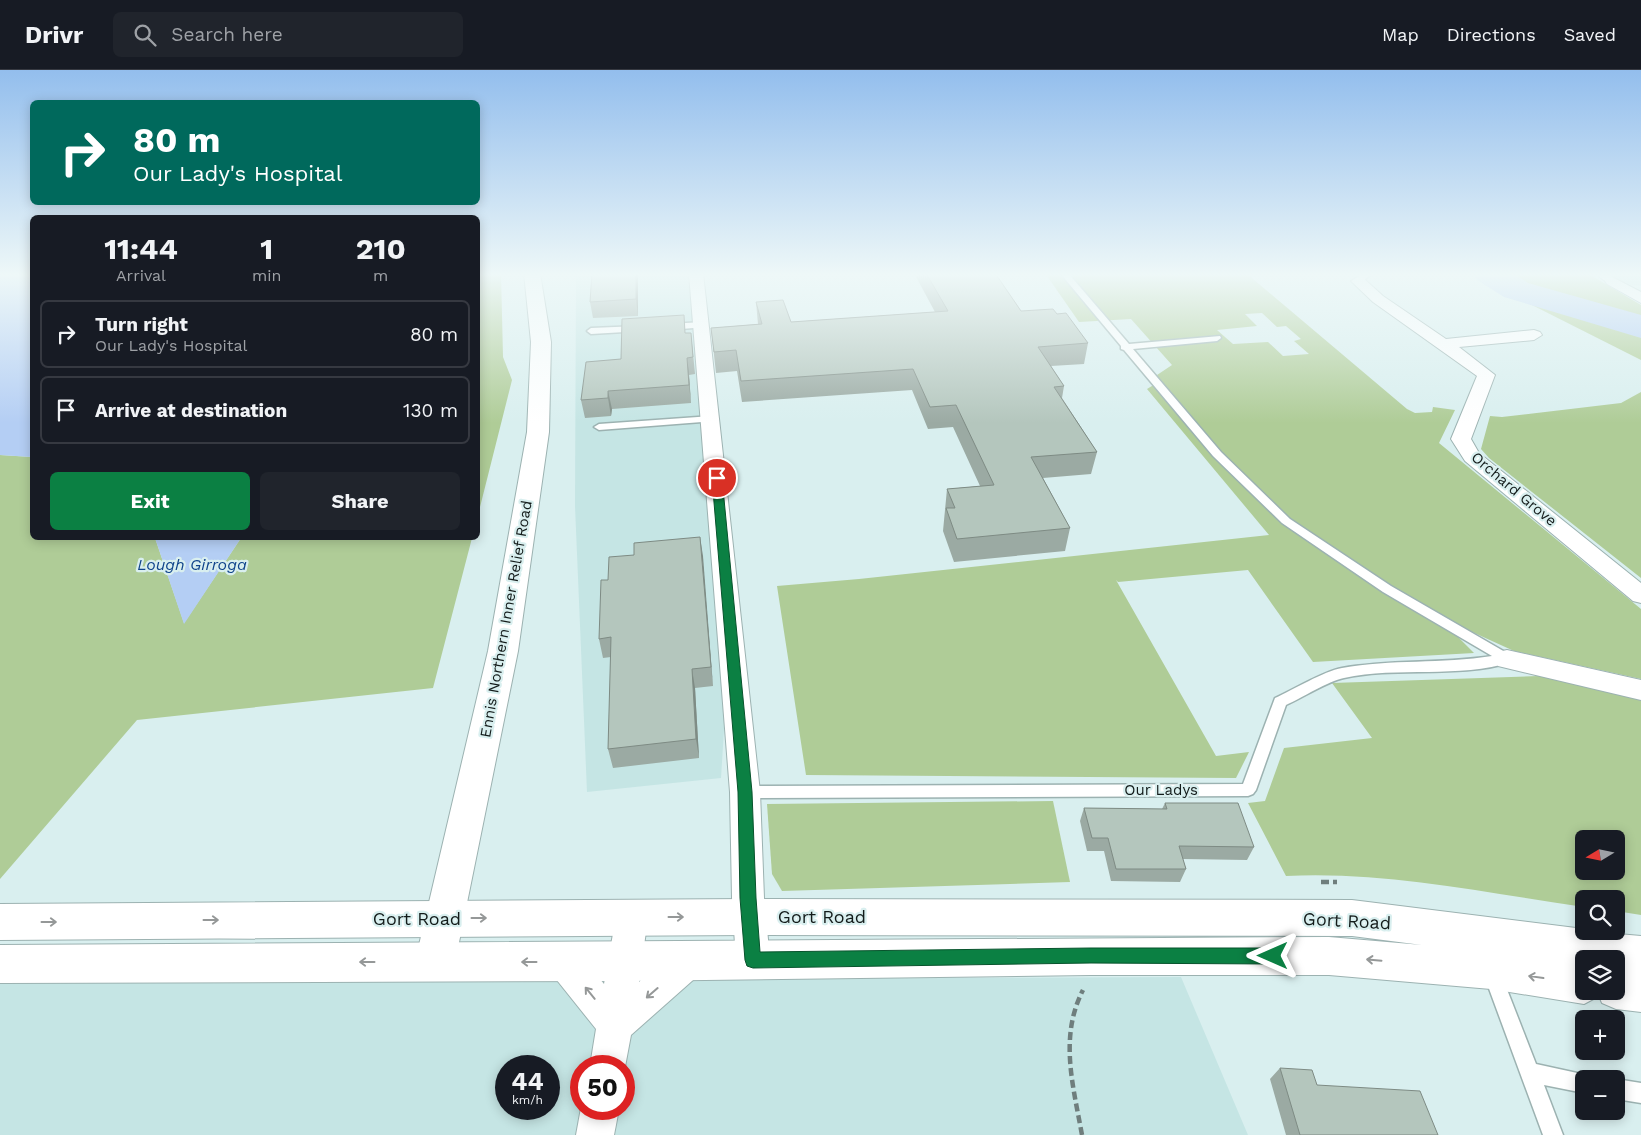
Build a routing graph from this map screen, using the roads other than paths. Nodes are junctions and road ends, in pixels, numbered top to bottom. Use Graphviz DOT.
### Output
graph roads {
  1 [pos="539,323"];
  2 [pos="1104,323"];
  3 [pos="1412,323"];
  4 [pos="703,325"];
  5 [pos="651,328"];
  6 [pos="660,328"];
  7 [pos="591,331"];
  8 [pos="1534,336"];
  9 [pos="1217,338"];
  10 [pos="1443,344"];
  11 [pos="1124,347"];
  12 [pos="712,419"];
  13 [pos="599,427"];
  14 [pos="1641,594"];
  15 [pos="1508,659"];
  16 [pos="1641,690"];
  17 [pos="745,792"];
  18 [pos="632,917"];
  19 [pos="750,917"];
  20 [pos="446,919"];
  21 [pos="0,922"];
  22 [pos="1474,932"];
  23 [pos="1641,955"];
  24 [pos="753,960"];
  25 [pos="688,961"];
  26 [pos="435,962"];
  27 [pos="564,962"];
  28 [pos="626,962"];
  29 [pos="0,964"];
  30 [pos="1491,970"];
  31 [pos="1575,983"];
  32 [pos="1625,990"];
  33 [pos="1641,992"];
  34 [pos="615,1025"];
  35 [pos="610,1055"];
  36 [pos="1529,1073"];
  37 [pos="1575,1081"];
  38 [pos="1625,1090"];
  39 [pos="1641,1093"];
  40 [pos="598,1120"];
  41 [pos="595,1135"];
  42 [pos="1553,1135"];
  1 -- 20 [label="main road, Ennis Northern Inner Relief Road"];
  2 -- 11 [label="lane"];
  3 -- 10 [label="street, Orchard Grove"];
  4 -- 6 [label="lane"];
  4 -- 12 [label="street"];
  5 -- 7 [label="lane"];
  8 -- 10 [label="street"];
  9 -- 11 [label="lane"];
  10 -- 14 [label="street, Orchard Grove"];
  11 -- 15 [label="lane"];
  12 -- 13 [label="lane"];
  12 -- 17 [label="street"];
  15 -- 16 [label="street"];
  15 -- 17 [label="lane, Our Ladys"];
  17 -- 19 [label="street"];
  18 -- 19 [label="main road, Gort Road, one-way"];
  20 -- 18 [label="main road, Gort Road, one-way"];
  18 -- 28 [label="street"];
  19 -- 22 [label="main road, Gort Road"];
  19 -- 24 [label="street"];
  21 -- 20 [label="main road, Gort Road, one-way"];
  20 -- 26 [label="main road, Ennis Northern Inner Relief Road"];
  22 -- 23 [label="main road, Gort Road"];
  22 -- 30 [label="lane"];
  24 -- 25 [label="main road"];
  30 -- 24 [label="main road, one-way"];
  25 -- 28 [label="main road"];
  25 -- 34 [label="street, one-way"];
  27 -- 26 [label="main road, one-way"];
  26 -- 29 [label="main road, one-way"];
  27 -- 28 [label="main road"];
  34 -- 27 [label="street, one-way"];
  28 -- 34 [label="street"];
  31 -- 30 [label="main road, one-way"];
  30 -- 36 [label="lane"];
  32 -- 33 [label="main road"];
  34 -- 35 [label="street"];
  36 -- 37 [label="lane"];
  36 -- 42 [label="lane"];
  38 -- 39 [label="lane"];
  40 -- 41 [label="street"];
}
